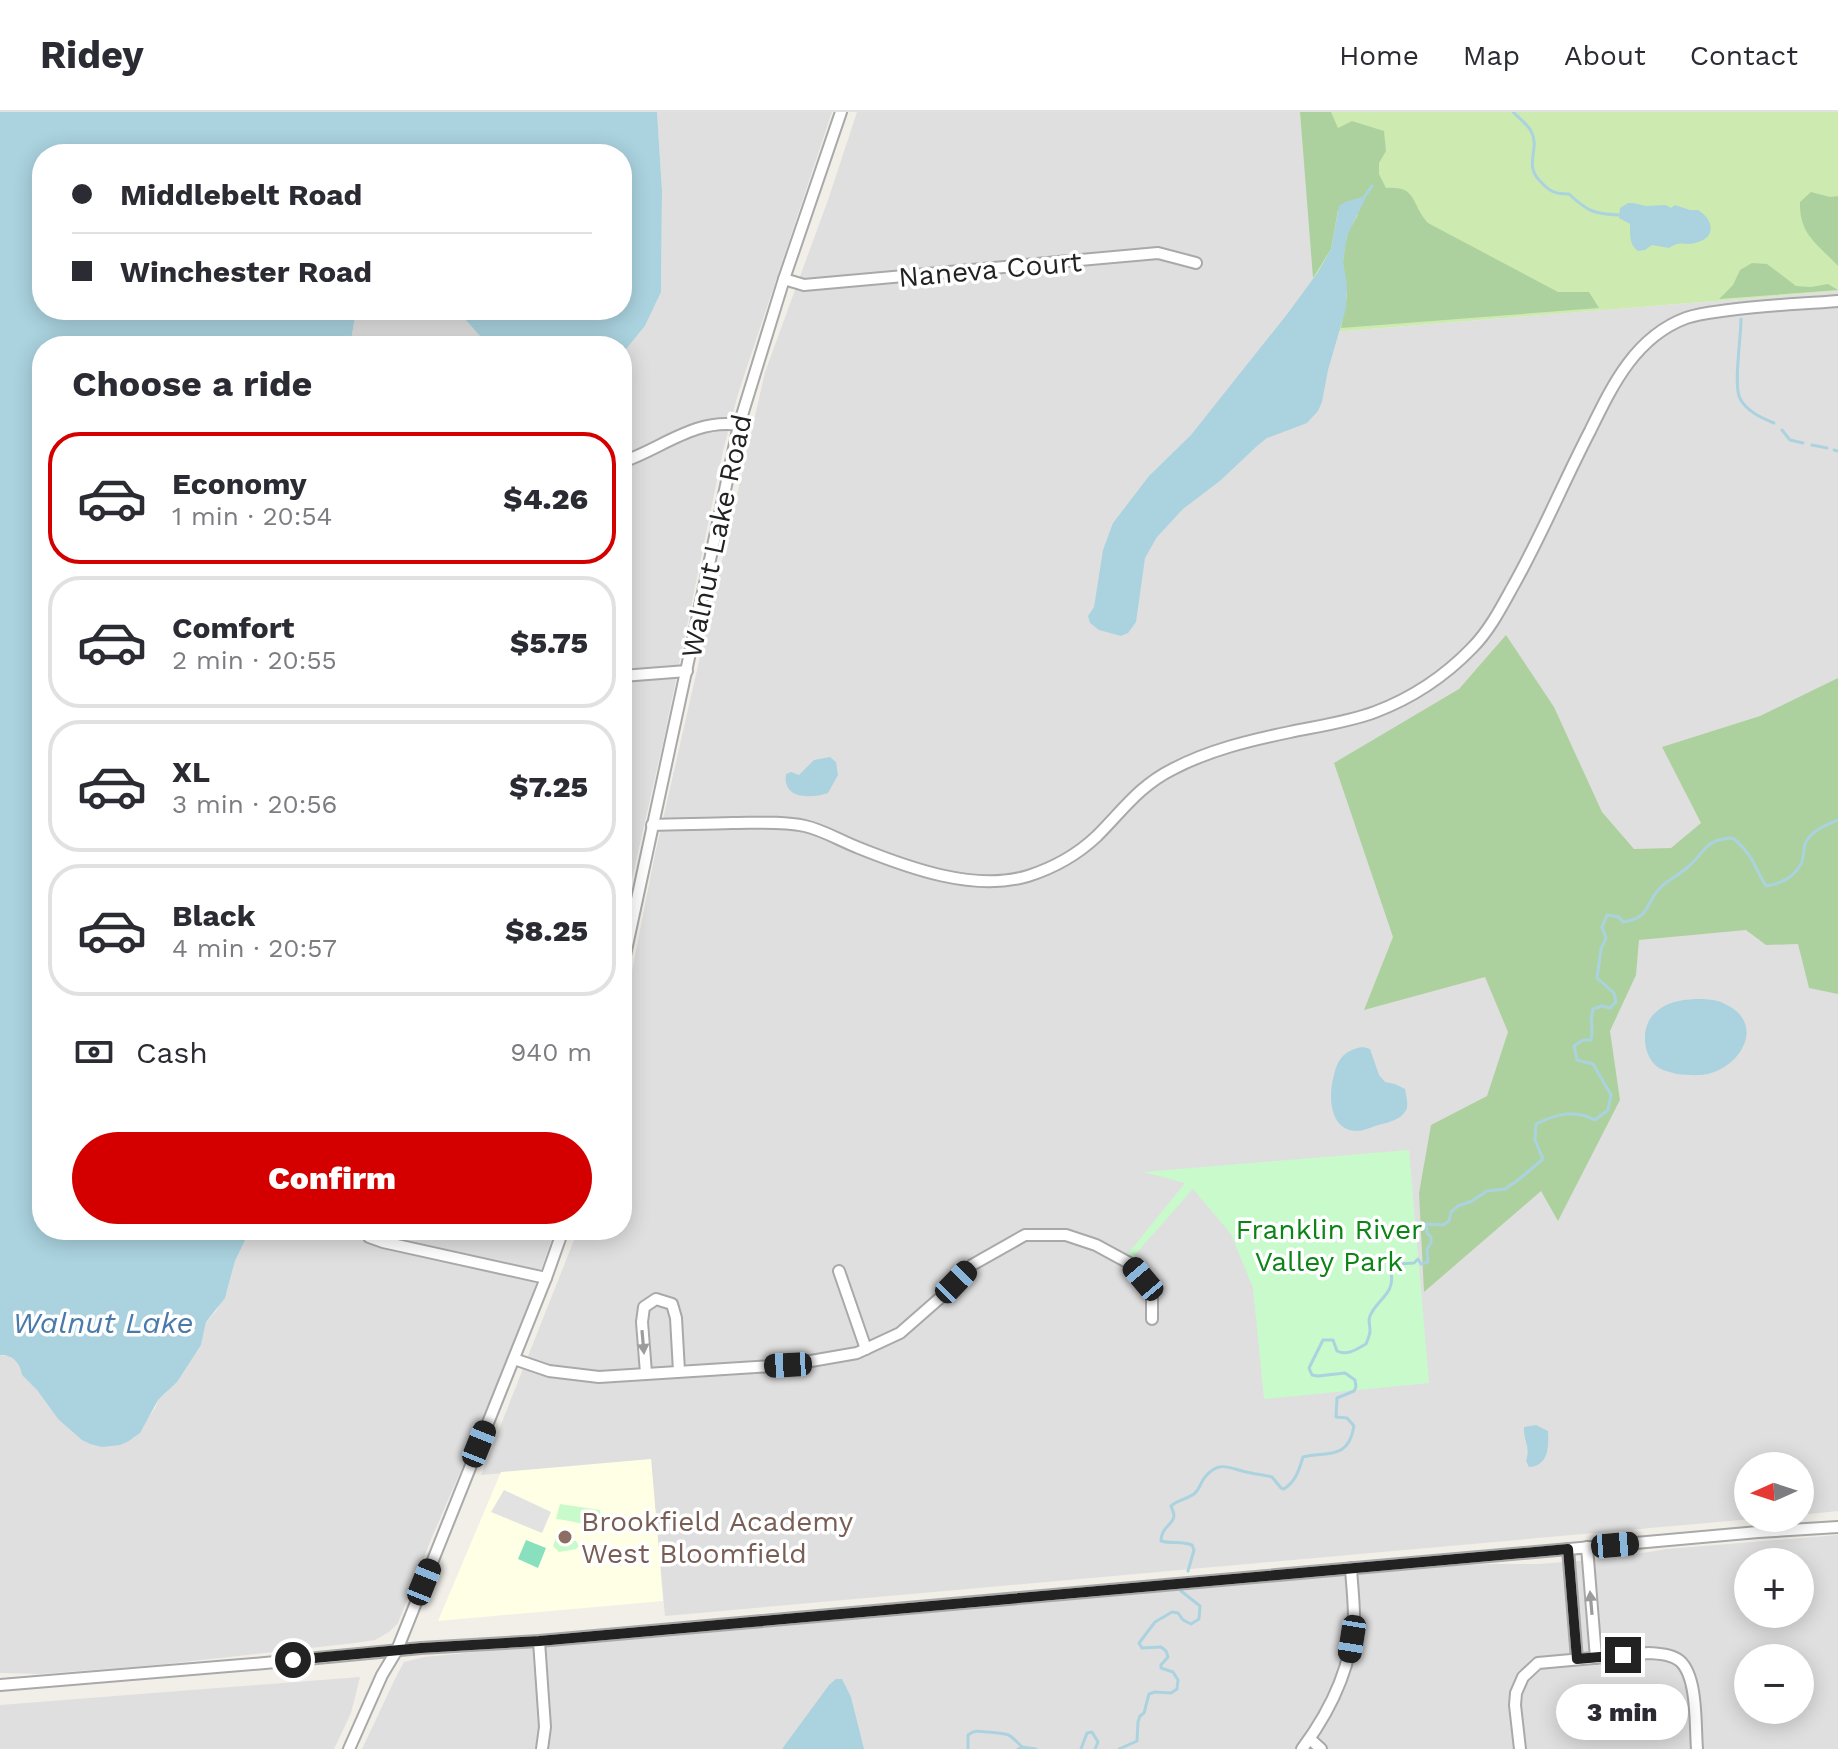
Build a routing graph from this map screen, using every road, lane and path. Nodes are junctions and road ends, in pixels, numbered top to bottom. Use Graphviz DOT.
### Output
graph roads {
  1 [pos="841,112"];
  2 [pos="1196,263"];
  3 [pos="784,279"];
  4 [pos="1838,301"];
  5 [pos="739,425"];
  6 [pos="632,458"];
  7 [pos="687,671"];
  8 [pos="632,675"];
  9 [pos="652,825"];
  10 [pos="632,921"];
  11 [pos="377,1240"];
  12 [pos="559,1240"];
  13 [pos="839,1271"];
  14 [pos="546,1278"];
  15 [pos="1152,1319"];
  16 [pos="866,1349"];
  17 [pos="514,1359"];
  18 [pos="679,1371"];
  19 [pos="646,1373"];
  20 [pos="1838,1527"];
  21 [pos="1587,1547"];
  22 [pos="1568,1549"];
  23 [pos="1351,1568"];
  24 [pos="539,1641"];
  25 [pos="397,1650"];
  26 [pos="1586,1659"];
  27 [pos="0,1685"];
  28 [pos="1310,1739"];
  29 [pos="349,1749"];
  30 [pos="542,1749"];
  31 [pos="1302,1749"];
  32 [pos="1321,1749"];
  33 [pos="1520,1749"];
  34 [pos="1697,1749"];
  1 -- 3 [label="street, Walnut Lake Road"];
  2 -- 3 [label="street, Naneva Court"];
  3 -- 5 [label="street, Walnut Lake Road"];
  4 -- 9 [label="street"];
  5 -- 6 [label="street"];
  5 -- 7 [label="street, Walnut Lake Road"];
  7 -- 8 [label="street"];
  7 -- 9 [label="street, Walnut Lake Road"];
  9 -- 10 [label="street, Walnut Lake Road"];
  11 -- 14 [label="street"];
  12 -- 14 [label="street"];
  13 -- 16 [label="street"];
  14 -- 17 [label="street"];
  15 -- 16 [label="street"];
  16 -- 18 [label="street"];
  17 -- 19 [label="street"];
  17 -- 25 [label="street"];
  18 -- 19 [label="street"];
  18 -- 19 [label="street, one-way"];
  20 -- 21 [label="street"];
  21 -- 22 [label="street"];
  26 -- 21 [label="street, one-way"];
  22 -- 23 [label="street"];
  22 -- 26 [label="street"];
  23 -- 24 [label="street"];
  23 -- 28 [label="street"];
  24 -- 25 [label="street"];
  24 -- 30 [label="street"];
  25 -- 27 [label="street"];
  25 -- 29 [label="street"];
  26 -- 33 [label="street"];
  26 -- 34 [label="street"];
  28 -- 31 [label="street"];
  28 -- 32 [label="street"];
}
